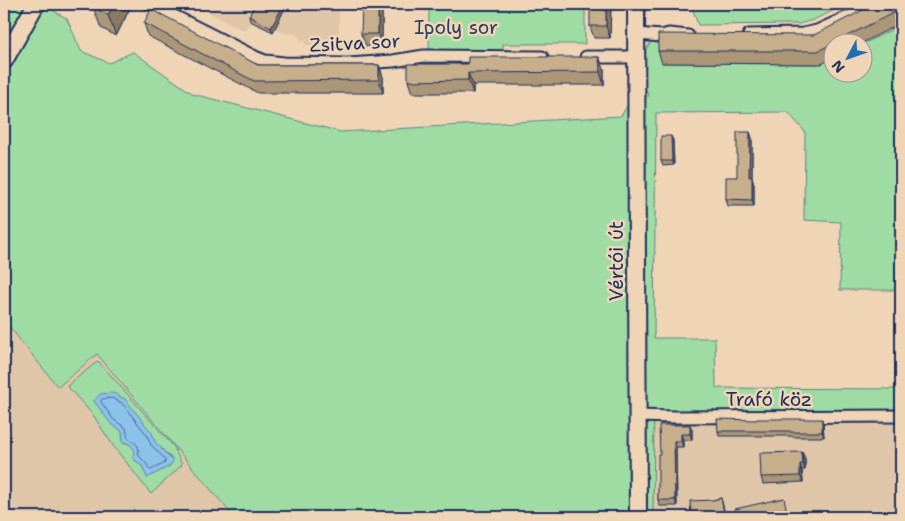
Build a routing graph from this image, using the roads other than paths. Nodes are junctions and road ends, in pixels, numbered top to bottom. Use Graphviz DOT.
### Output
graph roads {
  1 [pos="36,4"];
  2 [pos="150,4"];
  3 [pos="636,4"];
  4 [pos="876,4"];
  5 [pos="636,34"];
  6 [pos="737,35"];
  7 [pos="699,36"];
  8 [pos="555,57"];
  9 [pos="578,57"];
  10 [pos="636,57"];
  11 [pos="4,61"];
  12 [pos="637,416"];
  13 [pos="901,416"];
  14 [pos="638,517"];
  1 -- 11 [label="street"];
  2 -- 8 [label="street, Zsitva sor"];
  3 -- 5 [label="street, Vértói út"];
  4 -- 6 [label="street"];
  5 -- 7 [label="street"];
  5 -- 10 [label="street, Vértói út"];
  9 -- 10 [label="street"];
  10 -- 12 [label="street, Vértói út"];
  12 -- 13 [label="street, Trafó köz"];
  12 -- 14 [label="street, Vértói út"];
}
